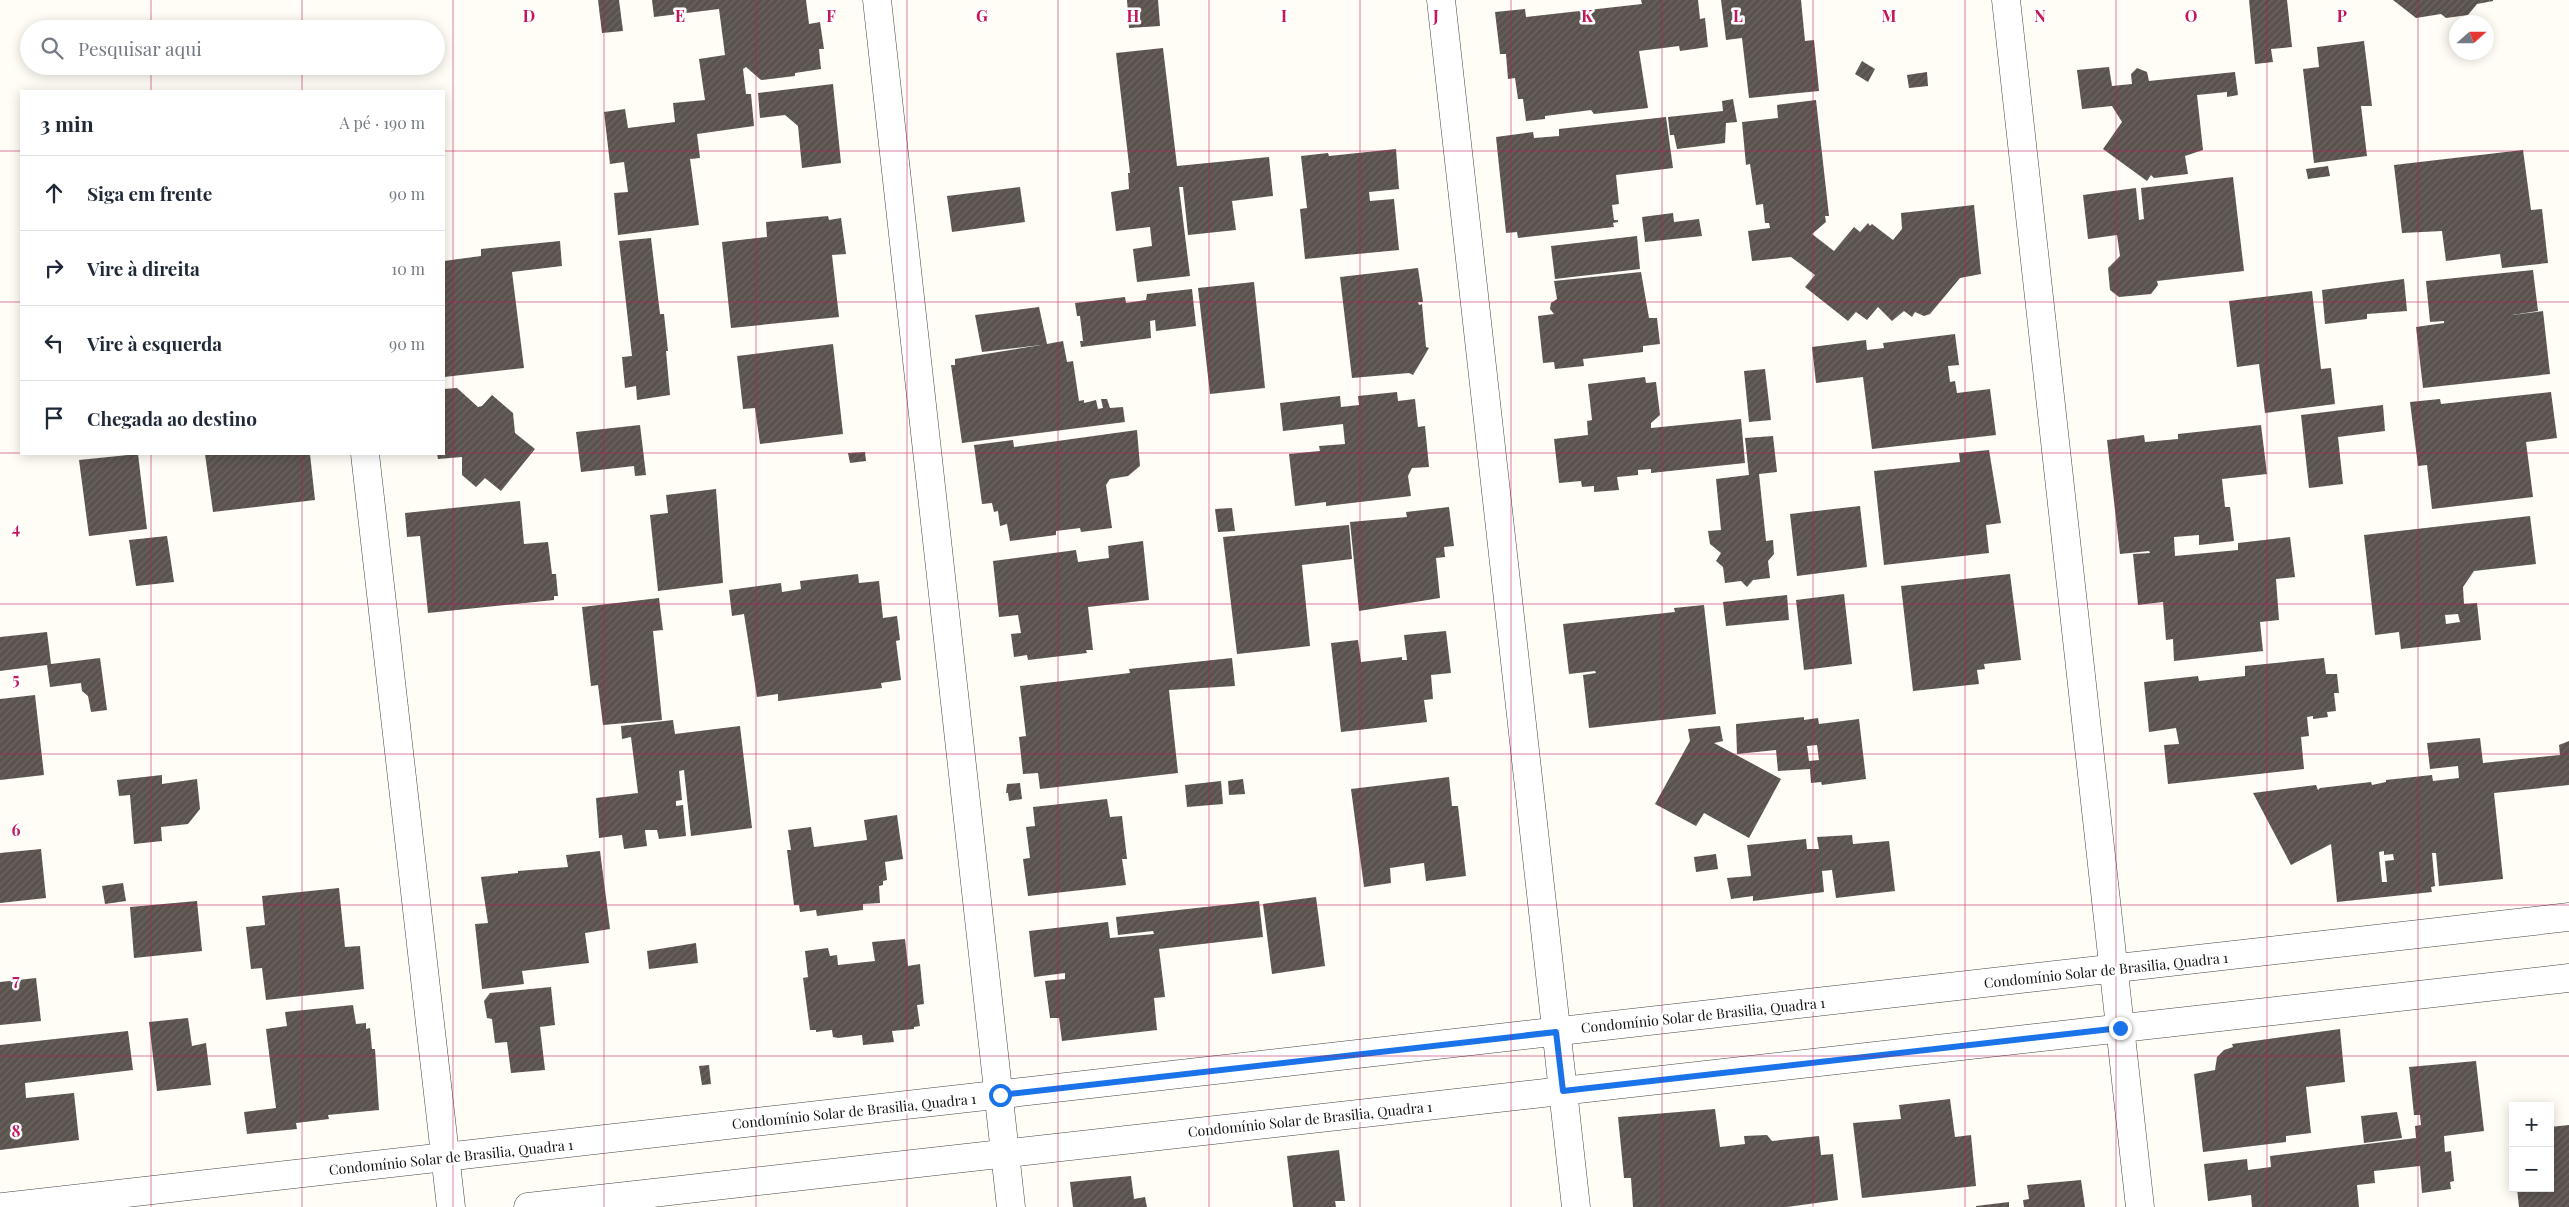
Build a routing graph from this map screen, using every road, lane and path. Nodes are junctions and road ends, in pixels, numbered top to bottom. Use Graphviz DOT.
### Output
graph roads {
  1 [pos="877,0"];
  2 [pos="1441,0"];
  3 [pos="2006,0"];
  4 [pos="365,455"];
  5 [pos="2569,918"];
  6 [pos="2114,969"];
  7 [pos="2569,978"];
  8 [pos="2120,1028"];
  9 [pos="1556,1032"];
  10 [pos="1563,1091"];
  11 [pos="1000,1095"];
  12 [pos="1005,1153"];
  13 [pos="445,1157"];
  14 [pos="2,1207"];
  15 [pos="451,1207"];
  16 [pos="528,1207"];
  17 [pos="1011,1207"];
  18 [pos="1576,1207"];
  19 [pos="2140,1207"];
  1 -- 11 [label="street"];
  2 -- 9 [label="street"];
  3 -- 6 [label="street"];
  4 -- 13 [label="street"];
  5 -- 6 [label="street, Condomínio Solar de Brasilia, Quadra 1"];
  6 -- 8 [label="street"];
  6 -- 9 [label="street, Condomínio Solar de Brasilia, Quadra 1"];
  7 -- 8 [label="street, Condomínio Solar de Brasilia, Quadra 1"];
  8 -- 10 [label="street, Condomínio Solar de Brasilia, Quadra 1"];
  8 -- 19 [label="street"];
  9 -- 10 [label="street"];
  9 -- 11 [label="street, Condomínio Solar de Brasilia, Quadra 1"];
  10 -- 12 [label="street, Condomínio Solar de Brasilia, Quadra 1"];
  10 -- 18 [label="street"];
  11 -- 12 [label="street"];
  11 -- 13 [label="street, Condomínio Solar de Brasilia, Quadra 1"];
  12 -- 16 [label="street, Condomínio Solar de Brasilia, Quadra 1"];
  12 -- 17 [label="street"];
  13 -- 14 [label="street, Condomínio Solar de Brasilia, Quadra 1"];
  13 -- 15 [label="street"];
}
